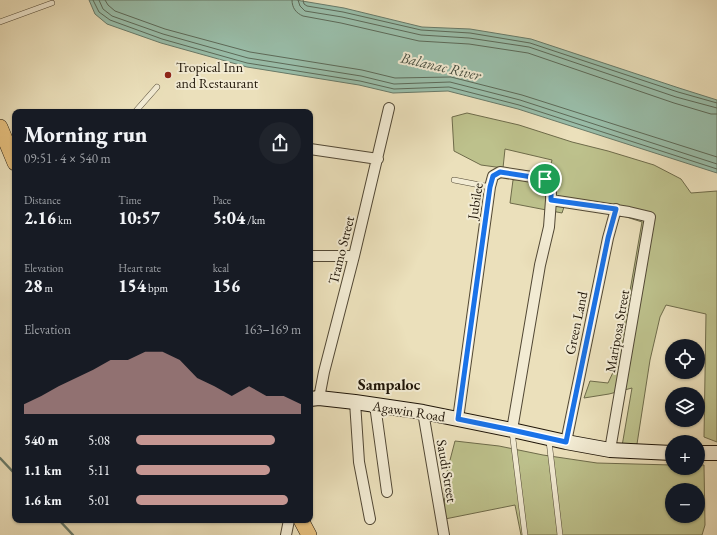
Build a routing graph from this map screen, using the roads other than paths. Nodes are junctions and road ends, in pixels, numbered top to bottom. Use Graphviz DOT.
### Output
graph roads {
  1 [pos="52,3"];
  2 [pos="0,22"];
  3 [pos="157,87"];
  4 [pos="389,108"];
  5 [pos="138,109"];
  6 [pos="0,127"];
  7 [pos="313,149"];
  8 [pos="12,156"];
  9 [pos="378,159"];
  10 [pos="454,180"];
  11 [pos="490,187"];
  12 [pos="551,200"];
  13 [pos="616,209"];
  14 [pos="313,256"];
  15 [pos="354,256"];
  16 [pos="314,398"];
  17 [pos="355,402"];
  18 [pos="375,405"];
  19 [pos="423,412"];
  20 [pos="458,419"];
  21 [pos="512,430"];
  22 [pos="549,438"];
  23 [pos="566,442"];
  24 [pos="610,450"];
  25 [pos="665,453"];
  26 [pos="705,453"];
  27 [pos="717,453"];
  28 [pos="387,492"];
  29 [pos="370,518"];
  30 [pos="288,523"];
  31 [pos="303,523"];
  32 [pos="286,535"];
  33 [pos="310,535"];
  34 [pos="444,535"];
  35 [pos="525,535"];
  36 [pos="560,535"];
  1 -- 2 [label="lane"];
  3 -- 5 [label="lane"];
  4 -- 9 [label="street, Tramo Street"];
  6 -- 8 [label="main road"];
  7 -- 9 [label="street"];
  9 -- 15 [label="street, Tramo Street"];
  10 -- 11 [label="lane"];
  11 -- 12 [label="street, Jubilee"];
  11 -- 20 [label="street, Jubilee"];
  12 -- 13 [label="street"];
  12 -- 21 [label="street, Jubilee"];
  13 -- 23 [label="street, Green Land"];
  13 -- 24 [label="street, Mariposa Street"];
  14 -- 15 [label="street"];
  15 -- 16 [label="street, Tramo Street"];
  16 -- 17 [label="street, Agawin Road"];
  17 -- 18 [label="street, Agawin Road"];
  17 -- 29 [label="street"];
  18 -- 19 [label="street, Agawin Road"];
  18 -- 28 [label="street"];
  19 -- 20 [label="street, Agawin Road"];
  19 -- 34 [label="street, Saudi Street"];
  20 -- 21 [label="street, Agawin Road"];
  21 -- 22 [label="street, Agawin Road"];
  21 -- 35 [label="lane"];
  22 -- 23 [label="street, Agawin Road"];
  22 -- 36 [label="lane"];
  23 -- 24 [label="street, Agawin Road"];
  24 -- 25 [label="street, Agawin Road"];
  26 -- 27 [label="street"];
  30 -- 32 [label="street"];
  31 -- 33 [label="main road"];
}
